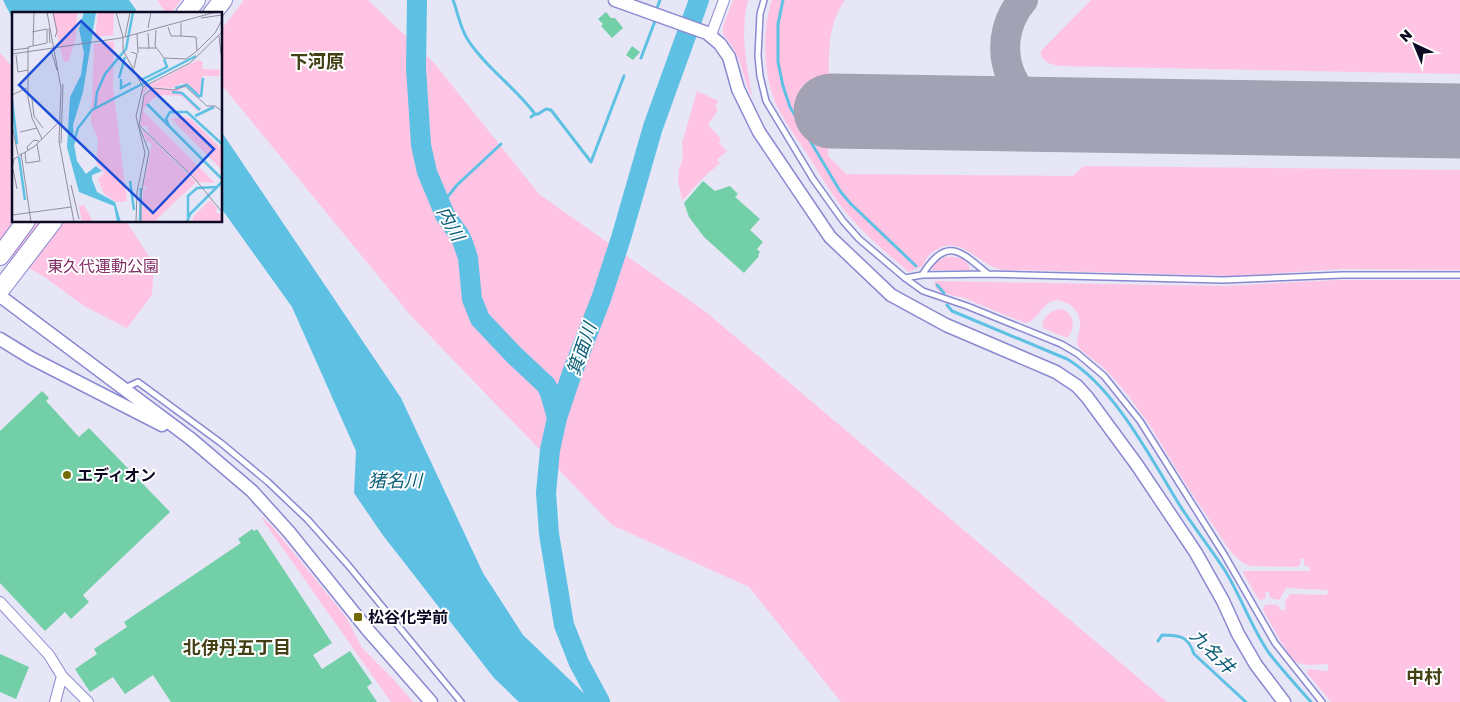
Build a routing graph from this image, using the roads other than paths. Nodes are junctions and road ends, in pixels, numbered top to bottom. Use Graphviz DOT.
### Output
graph roads {
  1 [pos="196,0"];
  2 [pos="223,0"];
  3 [pos="616,0"];
  4 [pos="724,0"];
  5 [pos="764,0"];
  6 [pos="187,12"];
  7 [pos="214,12"];
  8 [pos="709,34"];
  9 [pos="25,222"];
  10 [pos="52,222"];
  11 [pos="0,256"];
  12 [pos="988,274"];
  13 [pos="922,275"];
  14 [pos="1460,275"];
  15 [pos="905,278"];
  16 [pos="2,290"];
  17 [pos="0,339"];
  18 [pos="124,388"];
  19 [pos="191,439"];
  20 [pos="0,602"];
  21 [pos="62,676"];
  22 [pos="55,702"];
  23 [pos="88,702"];
  24 [pos="431,702"];
  25 [pos="461,702"];
  26 [pos="1284,702"];
  27 [pos="1322,702"];
  1 -- 6 [label="highway"];
  2 -- 7 [label="highway"];
  3 -- 8 [label="street"];
  4 -- 8 [label="street"];
  5 -- 15 [label="lane"];
  8 -- 26 [label="street"];
  9 -- 11 [label="highway"];
  10 -- 16 [label="highway"];
  12 -- 13 [label="lane"];
  12 -- 13 [label="lane"];
  12 -- 14 [label="lane"];
  13 -- 15 [label="lane"];
  15 -- 27 [label="lane"];
  16 -- 18 [label="street"];
  17 -- 19 [label="street"];
  18 -- 19 [label="street"];
  18 -- 25 [label="lane"];
  19 -- 24 [label="street"];
  20 -- 21 [label="street"];
  21 -- 22 [label="street"];
  21 -- 23 [label="street"];
}
